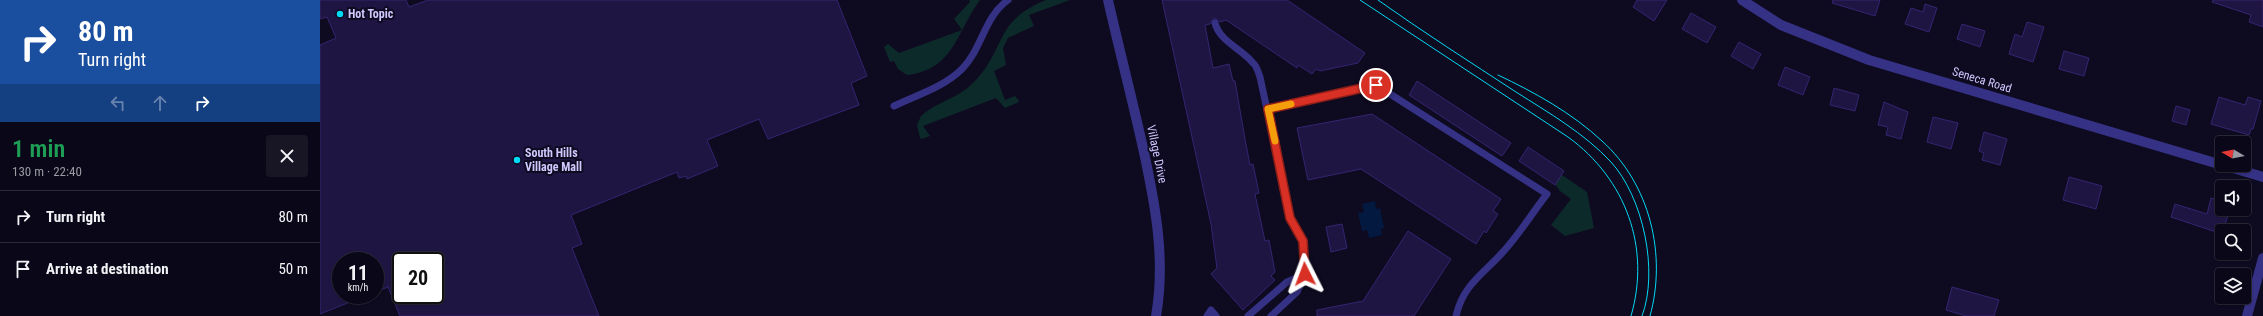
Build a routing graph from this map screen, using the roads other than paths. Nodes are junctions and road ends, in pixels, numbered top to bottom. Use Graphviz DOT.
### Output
graph roads {
  1 [pos="1008,0"];
  2 [pos="1108,0"];
  3 [pos="1742,0"];
  4 [pos="1215,23"];
  5 [pos="894,106"];
  6 [pos="1268,109"];
  7 [pos="2215,163"];
  8 [pos="2246,172"];
  9 [pos="2263,177"];
  10 [pos="2263,258"];
  11 [pos="1305,274"];
  12 [pos="1156,316"];
  13 [pos="1207,316"];
  14 [pos="1216,316"];
  15 [pos="1248,316"];
  16 [pos="1271,316"];
  17 [pos="1456,316"];
  18 [pos="2247,316"];
  1 -- 5 [label="lane"];
  2 -- 12 [label="street, Village Drive"];
  3 -- 7 [label="street, Seneca Road"];
  4 -- 6 [label="lane"];
  6 -- 11 [label="lane"];
  6 -- 17 [label="lane"];
  8 -- 9 [label="street, Seneca Road"];
  10 -- 18 [label="street"];
  11 -- 15 [label="lane"];
  11 -- 16 [label="lane"];
  13 -- 14 [label="lane"];
}
